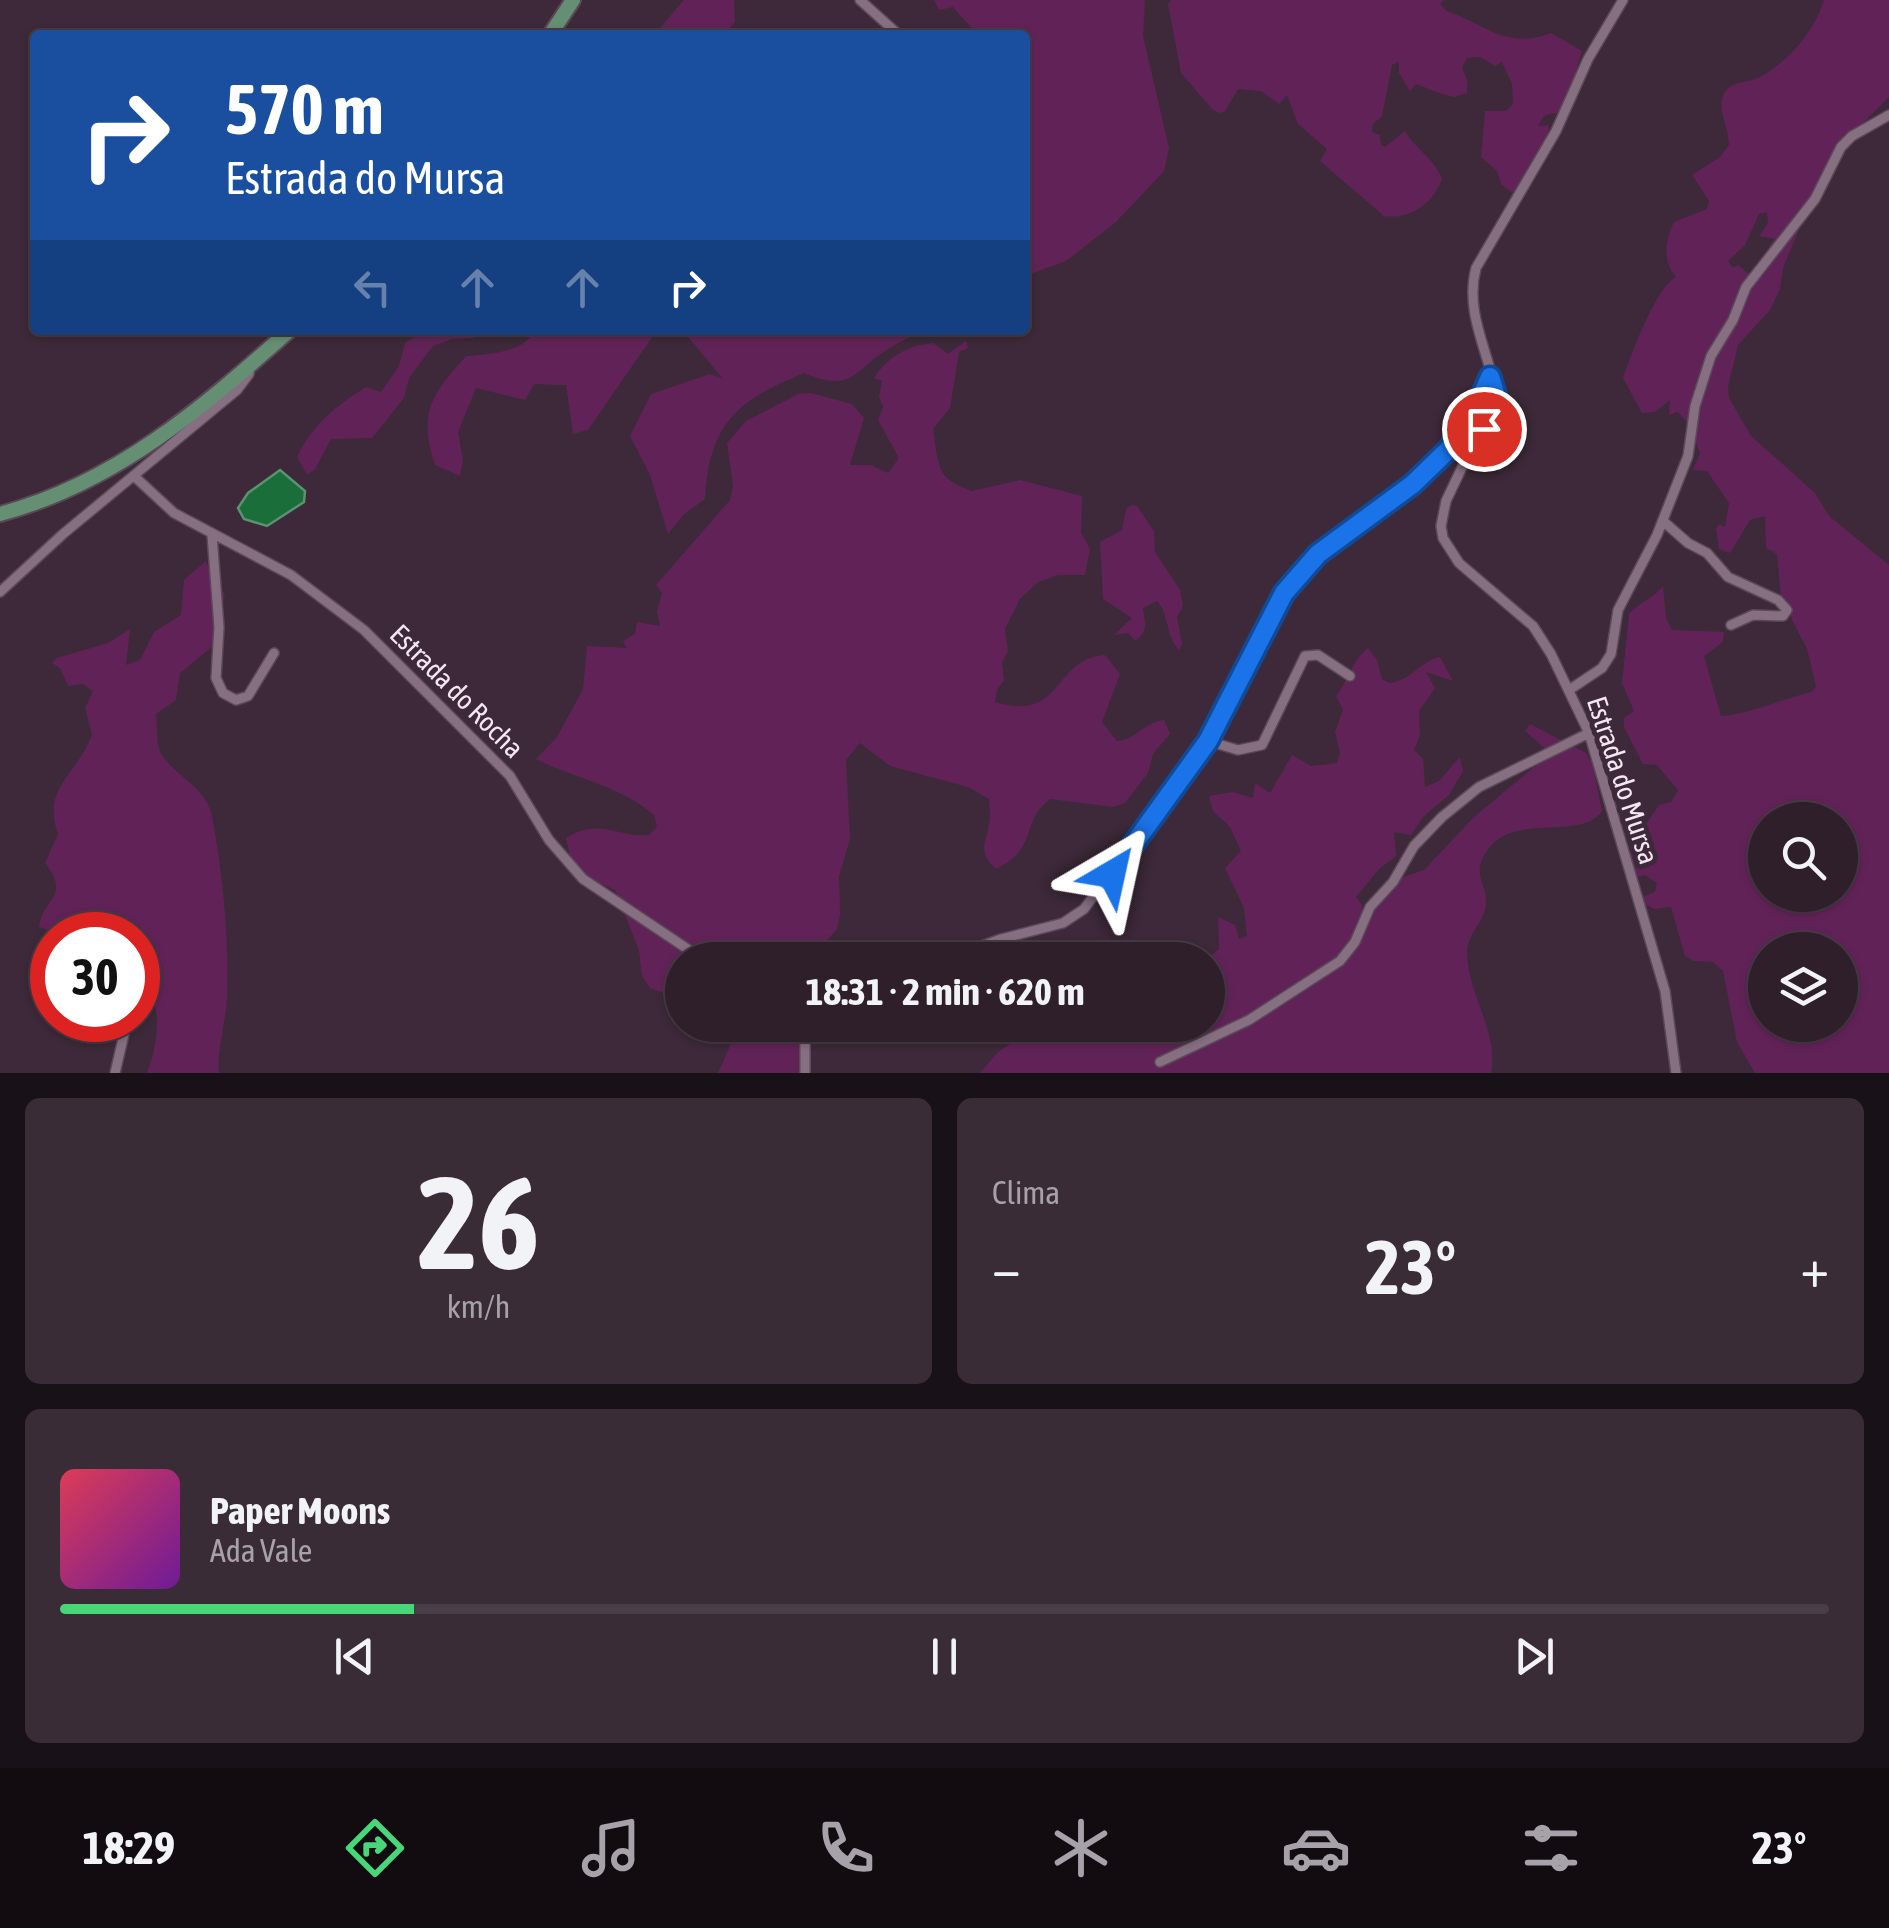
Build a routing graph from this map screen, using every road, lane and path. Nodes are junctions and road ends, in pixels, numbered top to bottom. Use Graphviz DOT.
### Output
graph roads {
  1 [pos="573,0"];
  2 [pos="860,0"];
  3 [pos="1623,0"];
  4 [pos="553,30"];
  5 [pos="893,30"];
  6 [pos="1889,114"];
  7 [pos="284,335"];
  8 [pos="250,366"];
  9 [pos="1490,377"];
  10 [pos="134,476"];
  11 [pos="0,514"];
  12 [pos="1663,521"];
  13 [pos="212,535"];
  14 [pos="0,592"];
  15 [pos="1732,626"];
  16 [pos="274,653"];
  17 [pos="1350,676"];
  18 [pos="1569,690"];
  19 [pos="1589,733"];
  20 [pos="1208,741"];
  21 [pos="677,942"];
  22 [pos="994,942"];
  23 [pos="121,1042"];
  24 [pos="805,1042"];
  25 [pos="1160,1062"];
  26 [pos="115,1073"];
  27 [pos="806,1073"];
  28 [pos="1676,1073"];
  1 -- 4 [label="main road"];
  2 -- 5 [label="street"];
  3 -- 9 [label="street, Estrada do Mursa"];
  6 -- 12 [label="street"];
  7 -- 8 [label="main road"];
  8 -- 10 [label="street"];
  8 -- 11 [label="main road"];
  9 -- 18 [label="street, Estrada do Mursa"];
  9 -- 20 [label="street"];
  10 -- 13 [label="street, Estrada do Rocha"];
  10 -- 14 [label="street"];
  12 -- 15 [label="street"];
  12 -- 18 [label="street"];
  13 -- 16 [label="street"];
  13 -- 21 [label="street, Estrada do Rocha"];
  17 -- 20 [label="street"];
  18 -- 19 [label="street, Estrada do Mursa"];
  19 -- 25 [label="street"];
  19 -- 28 [label="street, Estrada do Mursa"];
  20 -- 22 [label="street"];
  23 -- 26 [label="street"];
  24 -- 27 [label="street"];
}
